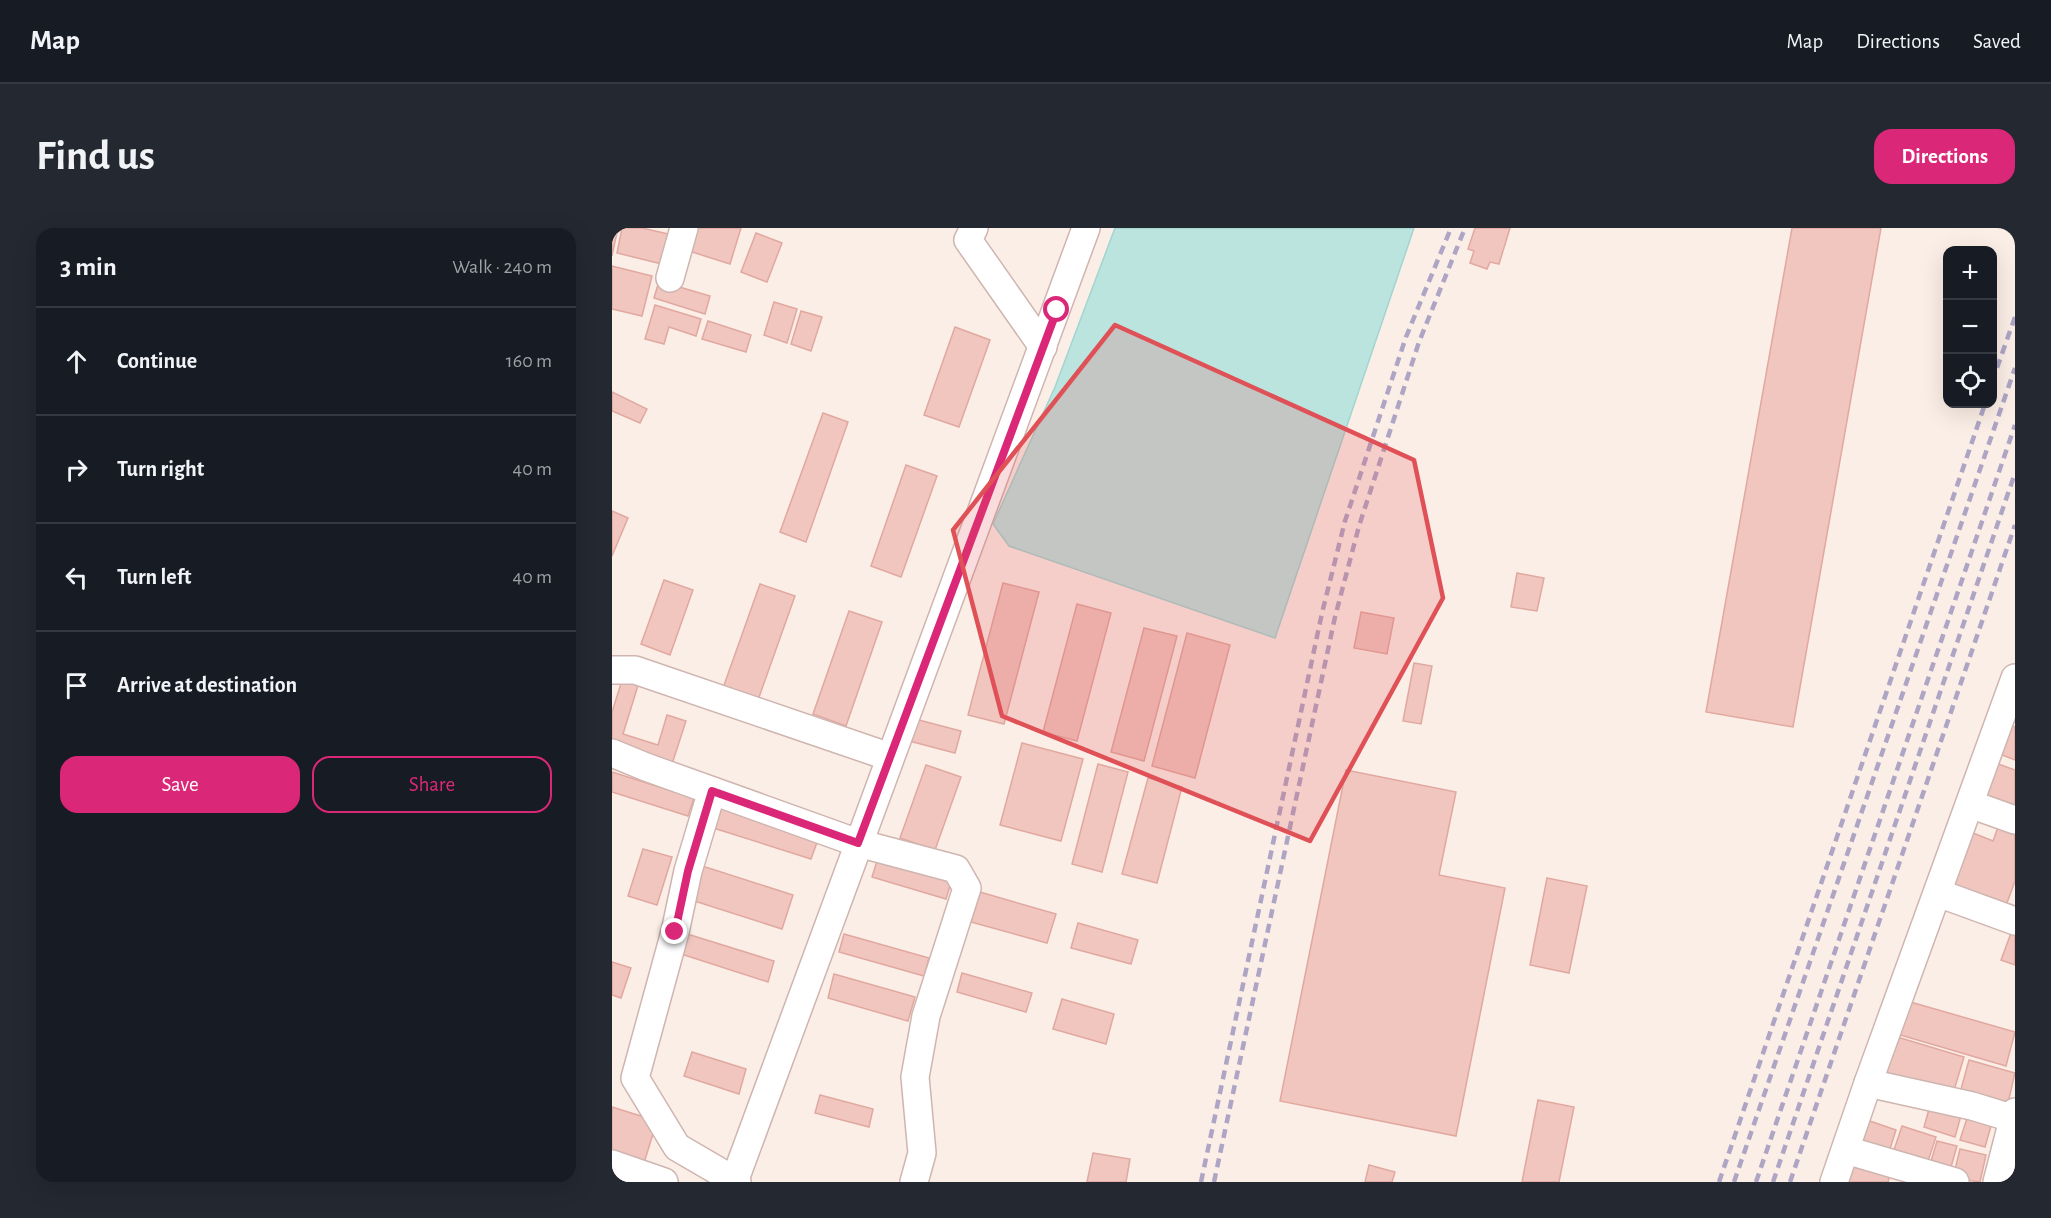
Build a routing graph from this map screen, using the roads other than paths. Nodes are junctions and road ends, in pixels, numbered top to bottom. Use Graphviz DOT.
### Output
graph roads {
  1 [pos="684,228"];
  2 [pos="1086,228"];
  3 [pos="965,232"];
  4 [pos="670,278"];
  5 [pos="1043,347"];
  6 [pos="612,670"];
  7 [pos="2015,678"];
  8 [pos="612,753"];
  9 [pos="890,757"];
  10 [pos="712,791"];
  11 [pos="1970,804"];
  12 [pos="2015,820"];
  13 [pos="858,843"];
  14 [pos="1938,893"];
  15 [pos="2015,921"];
  16 [pos="1868,1083"];
  17 [pos="2014,1116"];
  18 [pos="1846,1150"];
  19 [pos="612,1164"];
  20 [pos="1895,1174"];
  21 [pos="664,1182"];
  22 [pos="735,1182"];
  23 [pos="914,1182"];
  24 [pos="1834,1182"];
  25 [pos="1954,1182"];
  26 [pos="1997,1182"];
  1 -- 4 [label="street"];
  2 -- 5 [label="street"];
  3 -- 5 [label="street"];
  5 -- 9 [label="street"];
  6 -- 9 [label="street"];
  7 -- 11 [label="street"];
  8 -- 10 [label="street"];
  9 -- 13 [label="street"];
  10 -- 13 [label="street"];
  10 -- 22 [label="street"];
  11 -- 12 [label="street"];
  11 -- 14 [label="street"];
  13 -- 22 [label="street"];
  13 -- 23 [label="street"];
  14 -- 15 [label="street"];
  14 -- 16 [label="street"];
  16 -- 17 [label="street"];
  16 -- 18 [label="street"];
  17 -- 26 [label="street"];
  18 -- 20 [label="street"];
  18 -- 24 [label="street"];
  19 -- 21 [label="street"];
  20 -- 25 [label="street"];
}
